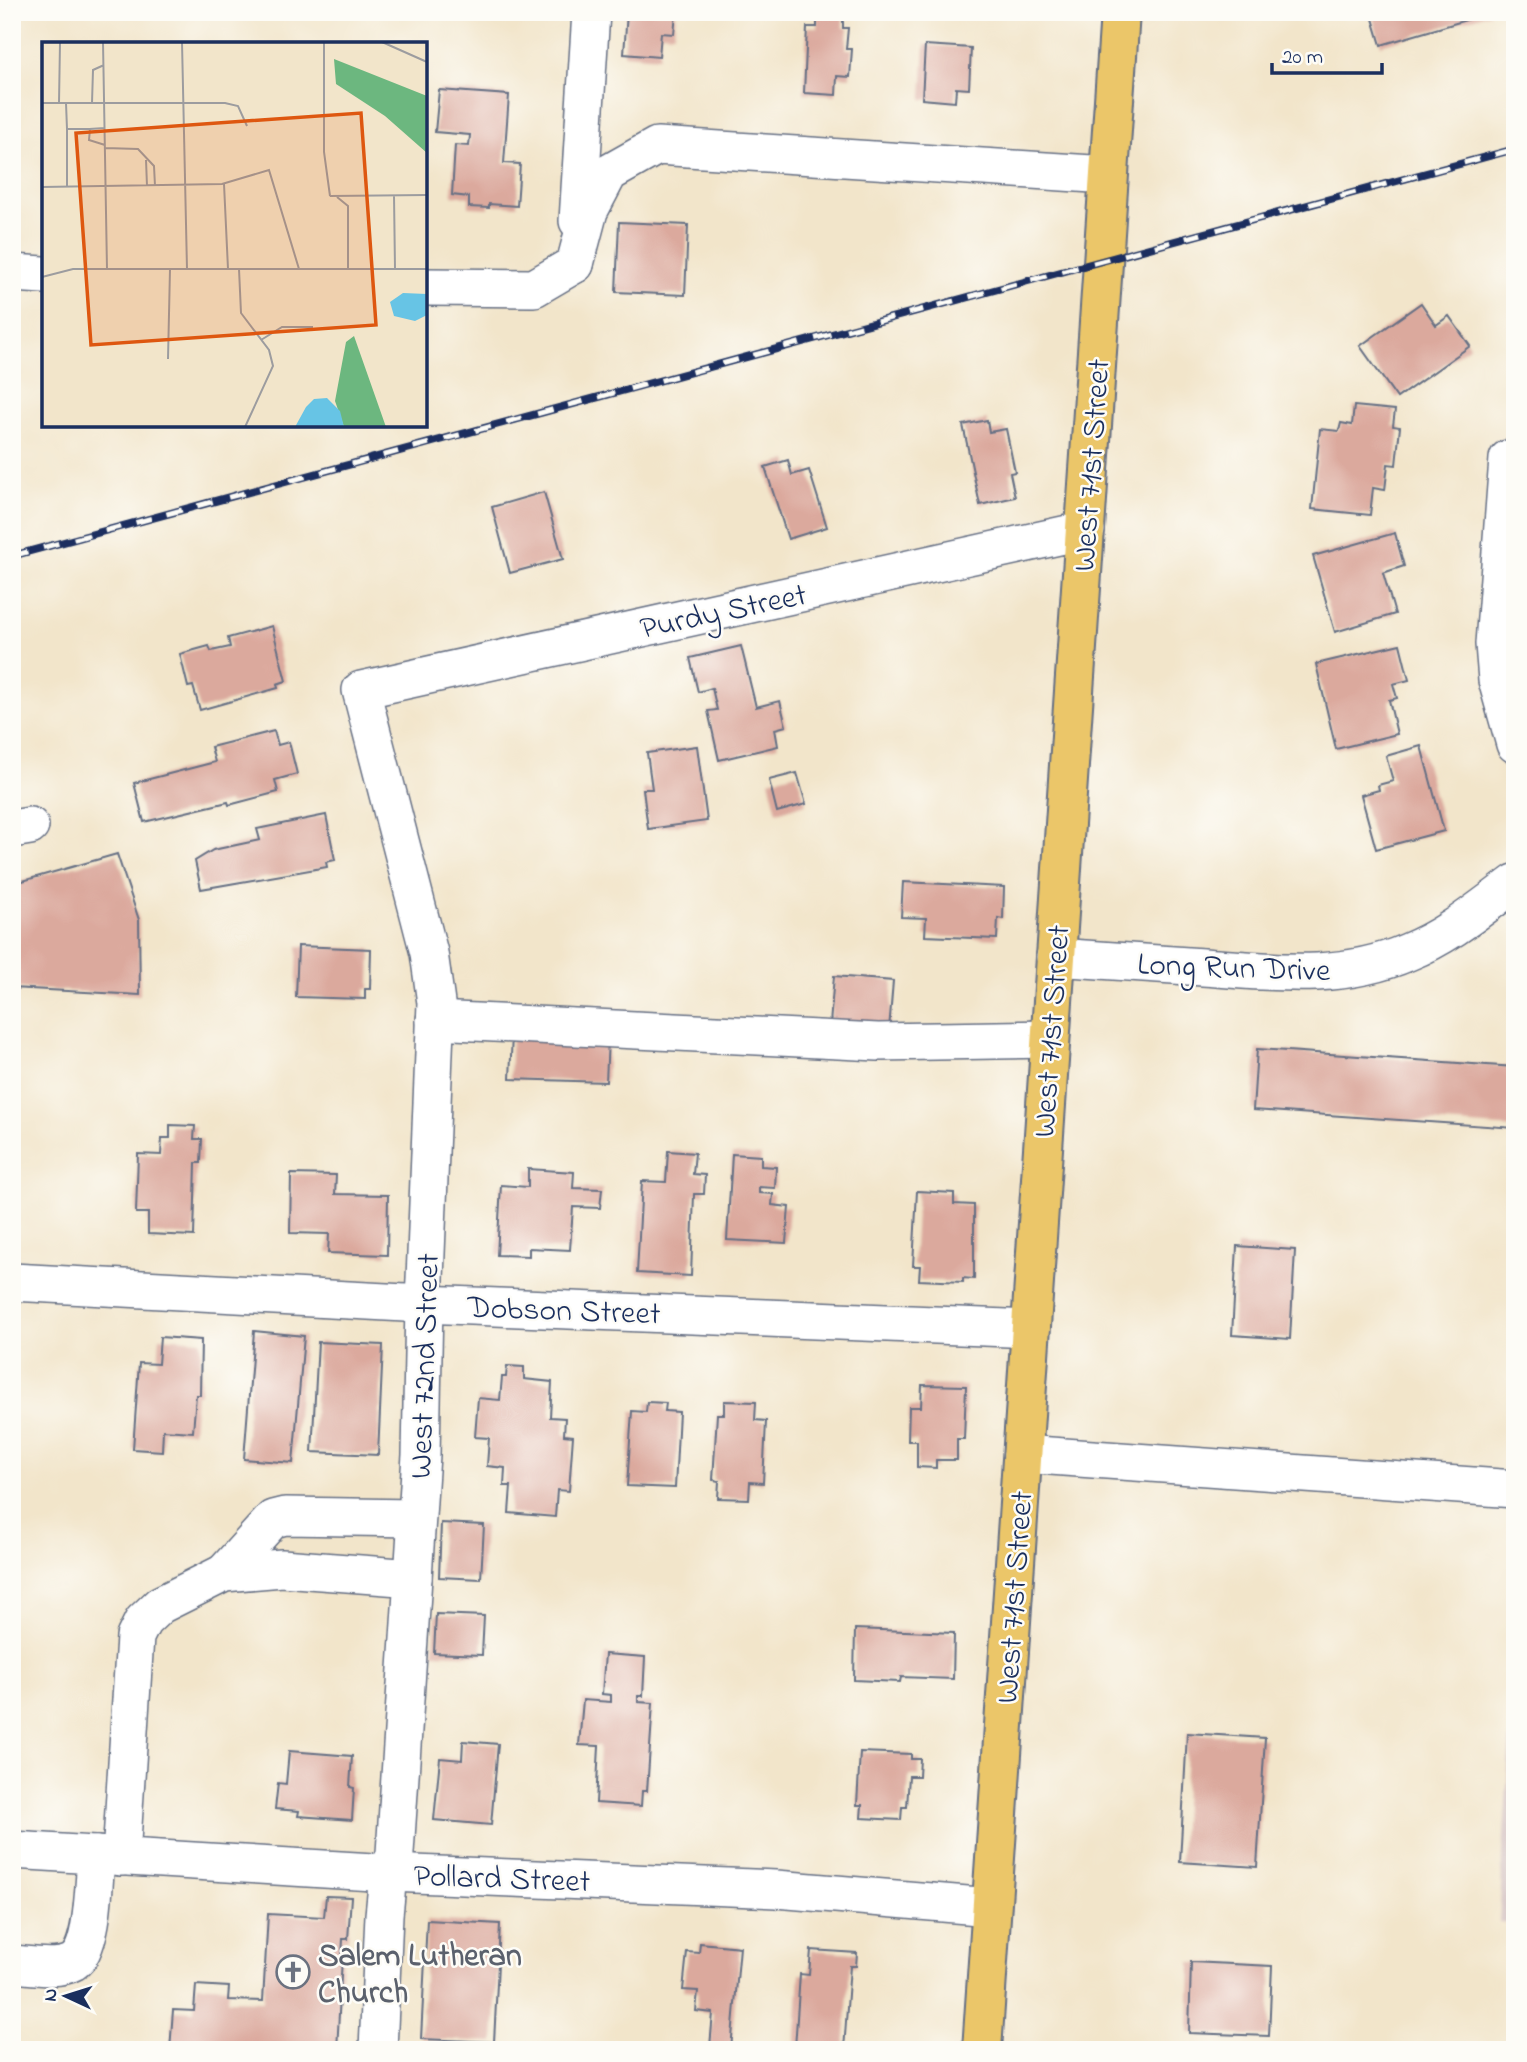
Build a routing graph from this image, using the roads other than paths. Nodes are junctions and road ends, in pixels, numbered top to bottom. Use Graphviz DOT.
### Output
graph roads {
  1 [pos="591,12"];
  2 [pos="1119,12"];
  3 [pos="1108,175"];
  4 [pos="575,264"];
  5 [pos="12,273"];
  6 [pos="42,275"];
  7 [pos="427,287"];
  8 [pos="1508,459"];
  9 [pos="1086,530"];
  10 [pos="361,690"];
  11 [pos="1515,744"];
  12 [pos="1515,883"];
  13 [pos="1055,957"];
  14 [pos="435,1020"];
  15 [pos="1050,1039"];
  16 [pos="12,1282"];
  17 [pos="424,1304"];
  18 [pos="1031,1329"];
  19 [pos="1022,1454"];
  20 [pos="1515,1489"];
  21 [pos="416,1518"];
  22 [pos="224,1573"];
  23 [pos="413,1578"];
  24 [pos="12,1850"];
  25 [pos="108,1856"];
  26 [pos="390,1873"];
  27 [pos="991,1907"];
  28 [pos="12,1964"];
  29 [pos="379,2050"];
  30 [pos="982,2050"];
  1 -- 4 [label="street"];
  2 -- 3 [label="main road, West 71st Street"];
  3 -- 4 [label="street"];
  3 -- 9 [label="main road, West 71st Street"];
  4 -- 7 [label="street"];
  5 -- 6 [label="street"];
  8 -- 11 [label="street"];
  9 -- 10 [label="street, Purdy Street"];
  9 -- 13 [label="main road, West 71st Street"];
  10 -- 14 [label="street, West 72nd Street"];
  12 -- 13 [label="street, Long Run Drive"];
  13 -- 15 [label="main road, West 71st Street"];
  14 -- 15 [label="street"];
  14 -- 17 [label="street, West 72nd Street"];
  15 -- 18 [label="main road, West 71st Street"];
  16 -- 17 [label="street, Dobson Street"];
  17 -- 18 [label="street, Dobson Street"];
  17 -- 21 [label="street, West 72nd Street"];
  18 -- 19 [label="main road, West 71st Street"];
  19 -- 20 [label="street"];
  19 -- 27 [label="main road, West 71st Street"];
  21 -- 22 [label="street"];
  21 -- 23 [label="street, West 72nd Street"];
  22 -- 23 [label="street"];
  22 -- 25 [label="street"];
  23 -- 26 [label="street, West 72nd Street"];
  24 -- 25 [label="street, Pollard Street"];
  25 -- 26 [label="street, Pollard Street"];
  25 -- 28 [label="street"];
  26 -- 27 [label="street, Pollard Street"];
  26 -- 29 [label="street, West 72nd Street"];
  27 -- 30 [label="main road, West 71st Street"];
}
